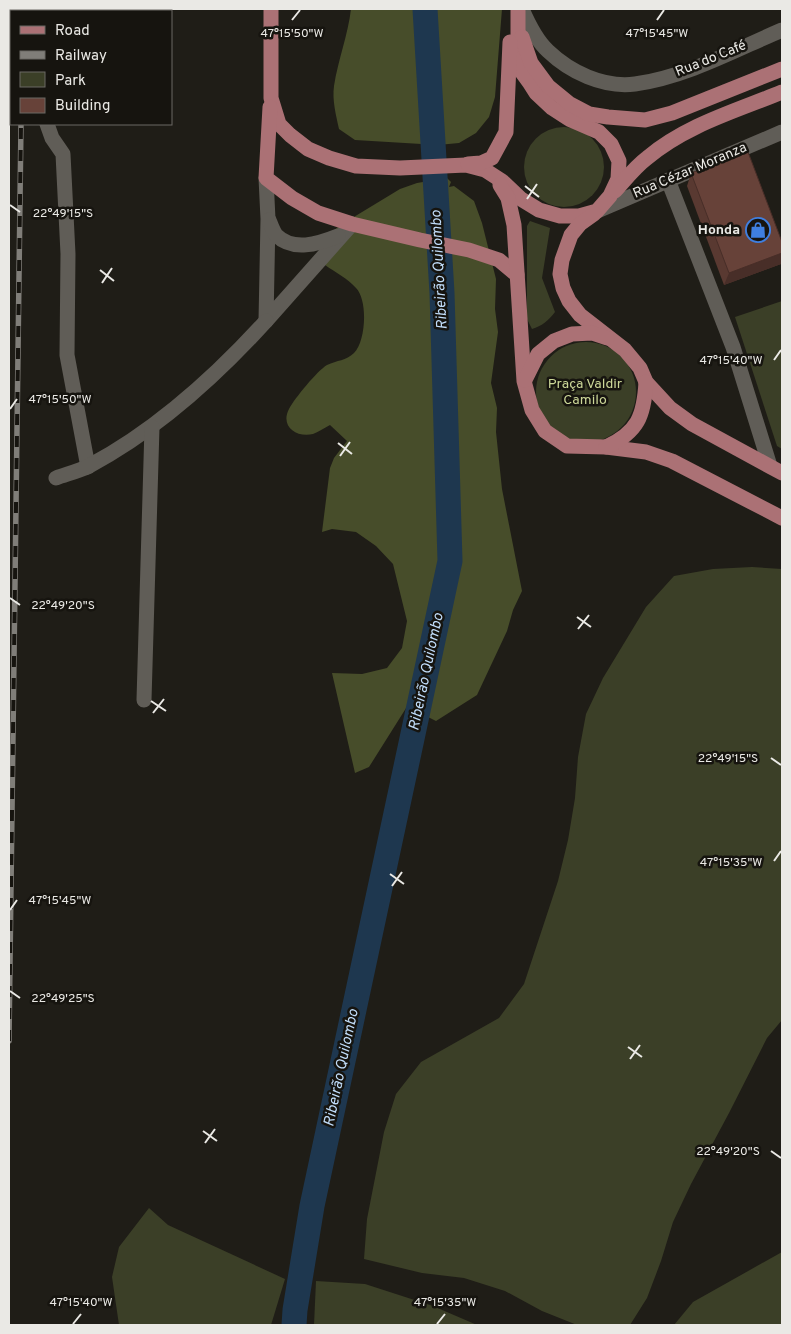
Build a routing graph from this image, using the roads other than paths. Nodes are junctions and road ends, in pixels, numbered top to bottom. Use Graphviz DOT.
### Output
graph roads {
  1 [pos="271,9"];
  2 [pos="518,13"];
  3 [pos="782,30"];
  4 [pos="782,69"];
  5 [pos="782,92"];
  6 [pos="271,98"];
  7 [pos="47,125"];
  8 [pos="782,132"];
  9 [pos="466,165"];
  10 [pos="485,170"];
  11 [pos="266,178"];
  12 [pos="668,180"];
  13 [pos="610,196"];
  14 [pos="597,211"];
  15 [pos="268,219"];
  16 [pos="352,224"];
  17 [pos="340,235"];
  18 [pos="517,275"];
  19 [pos="266,321"];
  20 [pos="611,339"];
  21 [pos="524,381"];
  22 [pos="646,382"];
  23 [pos="152,428"];
  24 [pos="606,447"];
  25 [pos="88,467"];
  26 [pos="776,469"];
  27 [pos="56,478"];
  28 [pos="782,518"];
  29 [pos="144,700"];
  1 -- 6 [label="main road"];
  2 -- 3 [label="street, Rua do Café"];
  2 -- 4 [label="main road"];
  2 -- 9 [label="main road"];
  2 -- 13 [label="main road"];
  5 -- 13 [label="main road"];
  6 -- 9 [label="main road"];
  6 -- 11 [label="main road"];
  7 -- 25 [label="street"];
  8 -- 12 [label="street, Rua Cézar Moranza"];
  9 -- 10 [label="main road"];
  10 -- 14 [label="main road"];
  10 -- 18 [label="main road"];
  11 -- 15 [label="street"];
  11 -- 16 [label="main road"];
  12 -- 14 [label="street, Rua Cézar Moranza"];
  12 -- 26 [label="street"];
  13 -- 14 [label="main road"];
  14 -- 20 [label="main road"];
  15 -- 17 [label="street"];
  15 -- 19 [label="street"];
  16 -- 17 [label="street"];
  16 -- 18 [label="main road"];
  17 -- 19 [label="street"];
  18 -- 21 [label="main road"];
  19 -- 23 [label="street"];
  20 -- 21 [label="main road"];
  20 -- 22 [label="main road"];
  21 -- 24 [label="main road"];
  22 -- 24 [label="main road"];
  22 -- 26 [label="main road"];
  23 -- 25 [label="street"];
  23 -- 29 [label="street"];
  24 -- 28 [label="main road"];
  25 -- 27 [label="street"];
}
